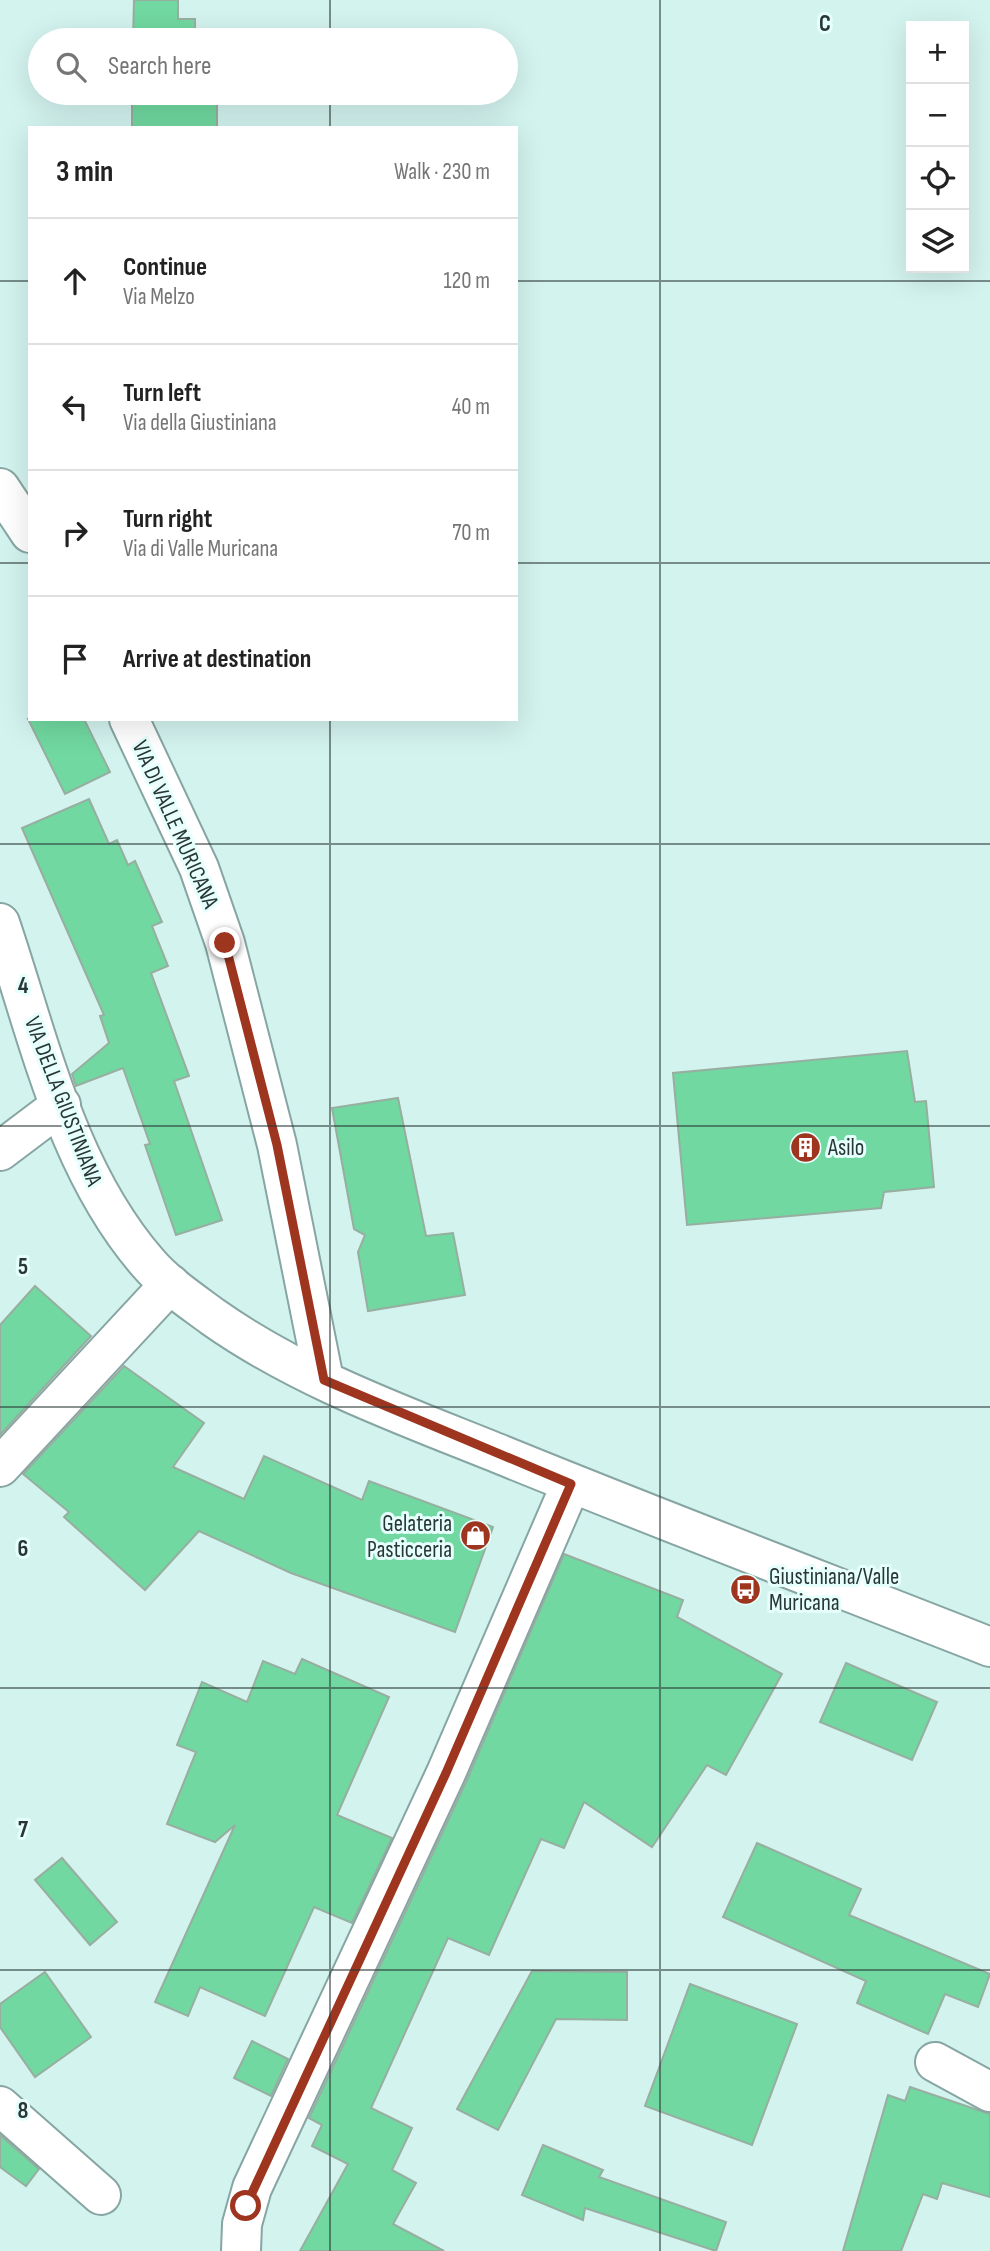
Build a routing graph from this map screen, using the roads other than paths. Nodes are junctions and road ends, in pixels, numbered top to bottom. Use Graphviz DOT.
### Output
graph roads {
  1 [pos="0,488"];
  2 [pos="28,530"];
  3 [pos="130,721"];
  4 [pos="0,922"];
  5 [pos="61,1105"];
  6 [pos="0,1151"];
  7 [pos="170,1284"];
  8 [pos="324,1380"];
  9 [pos="0,1467"];
  10 [pos="571,1484"];
  11 [pos="990,1647"];
  12 [pos="935,2062"];
  13 [pos="990,2092"];
  14 [pos="0,2106"];
  15 [pos="101,2195"];
  16 [pos="242,2251"];
  1 -- 2 [label="street"];
  3 -- 8 [label="street, VIA DI VALLE MURICANA"];
  4 -- 5 [label="street, VIA DELLA GIUSTINIANA"];
  5 -- 6 [label="street"];
  5 -- 7 [label="street, VIA DELLA GIUSTINIANA"];
  7 -- 8 [label="street, VIA DELLA GIUSTINIANA"];
  7 -- 9 [label="street"];
  8 -- 10 [label="street, VIA DELLA GIUSTINIANA"];
  10 -- 11 [label="street, VIA DELLA GIUSTINIANA"];
  10 -- 16 [label="street"];
  12 -- 13 [label="street"];
  14 -- 15 [label="street"];
}
